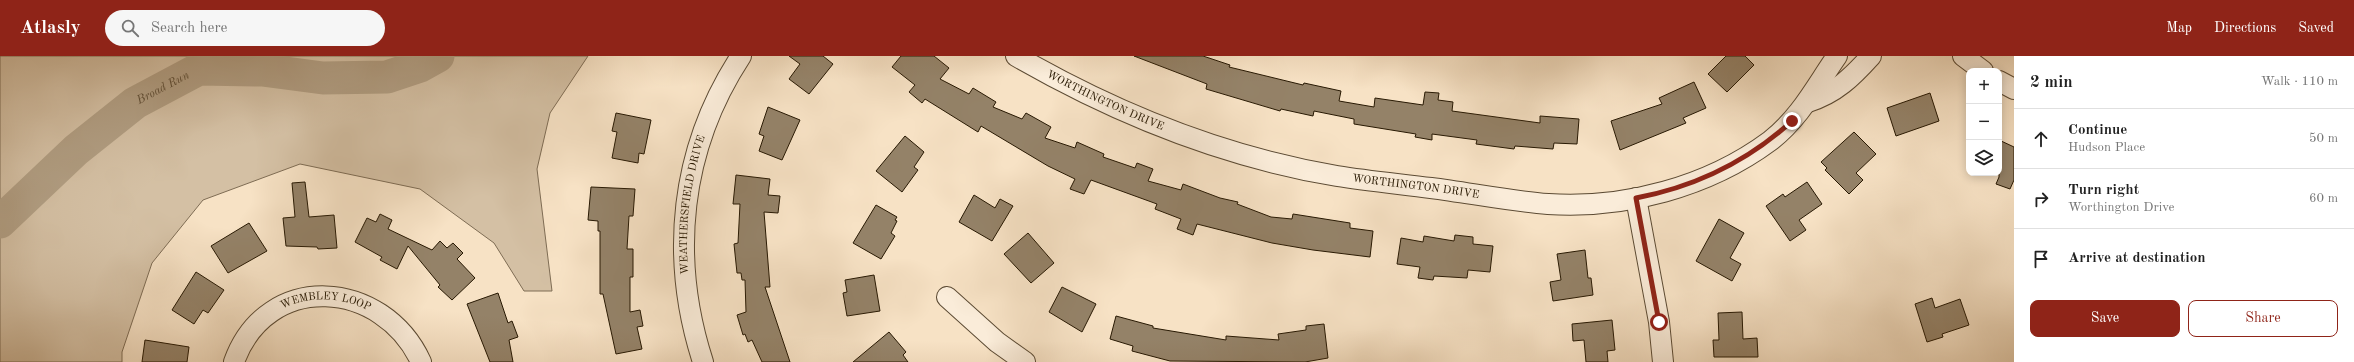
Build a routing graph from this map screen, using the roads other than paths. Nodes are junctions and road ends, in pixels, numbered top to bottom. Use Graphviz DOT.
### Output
graph roads {
  1 [pos="740,56"];
  2 [pos="1016,56"];
  3 [pos="1837,56"];
  4 [pos="1871,56"];
  5 [pos="1962,56"];
  6 [pos="1979,68"];
  7 [pos="2002,83"];
  8 [pos="2014,89"];
  9 [pos="1808,102"];
  10 [pos="1636,198"];
  11 [pos="947,297"];
  12 [pos="234,362"];
  13 [pos="420,362"];
  14 [pos="703,362"];
  15 [pos="1025,362"];
  16 [pos="1663,362"];
  1 -- 14 [label="street, WEATHERSFIELD DRIVE"];
  2 -- 10 [label="street, WORTHINGTON DRIVE"];
  3 -- 9 [label="street, WORTHINGTON DRIVE"];
  4 -- 9 [label="street, WORTHINGTON DRIVE"];
  5 -- 6 [label="street"];
  7 -- 8 [label="street"];
  9 -- 10 [label="street, WORTHINGTON DRIVE"];
  10 -- 16 [label="street"];
  11 -- 15 [label="street"];
  12 -- 13 [label="street, WEMBLEY LOOP"];
}
